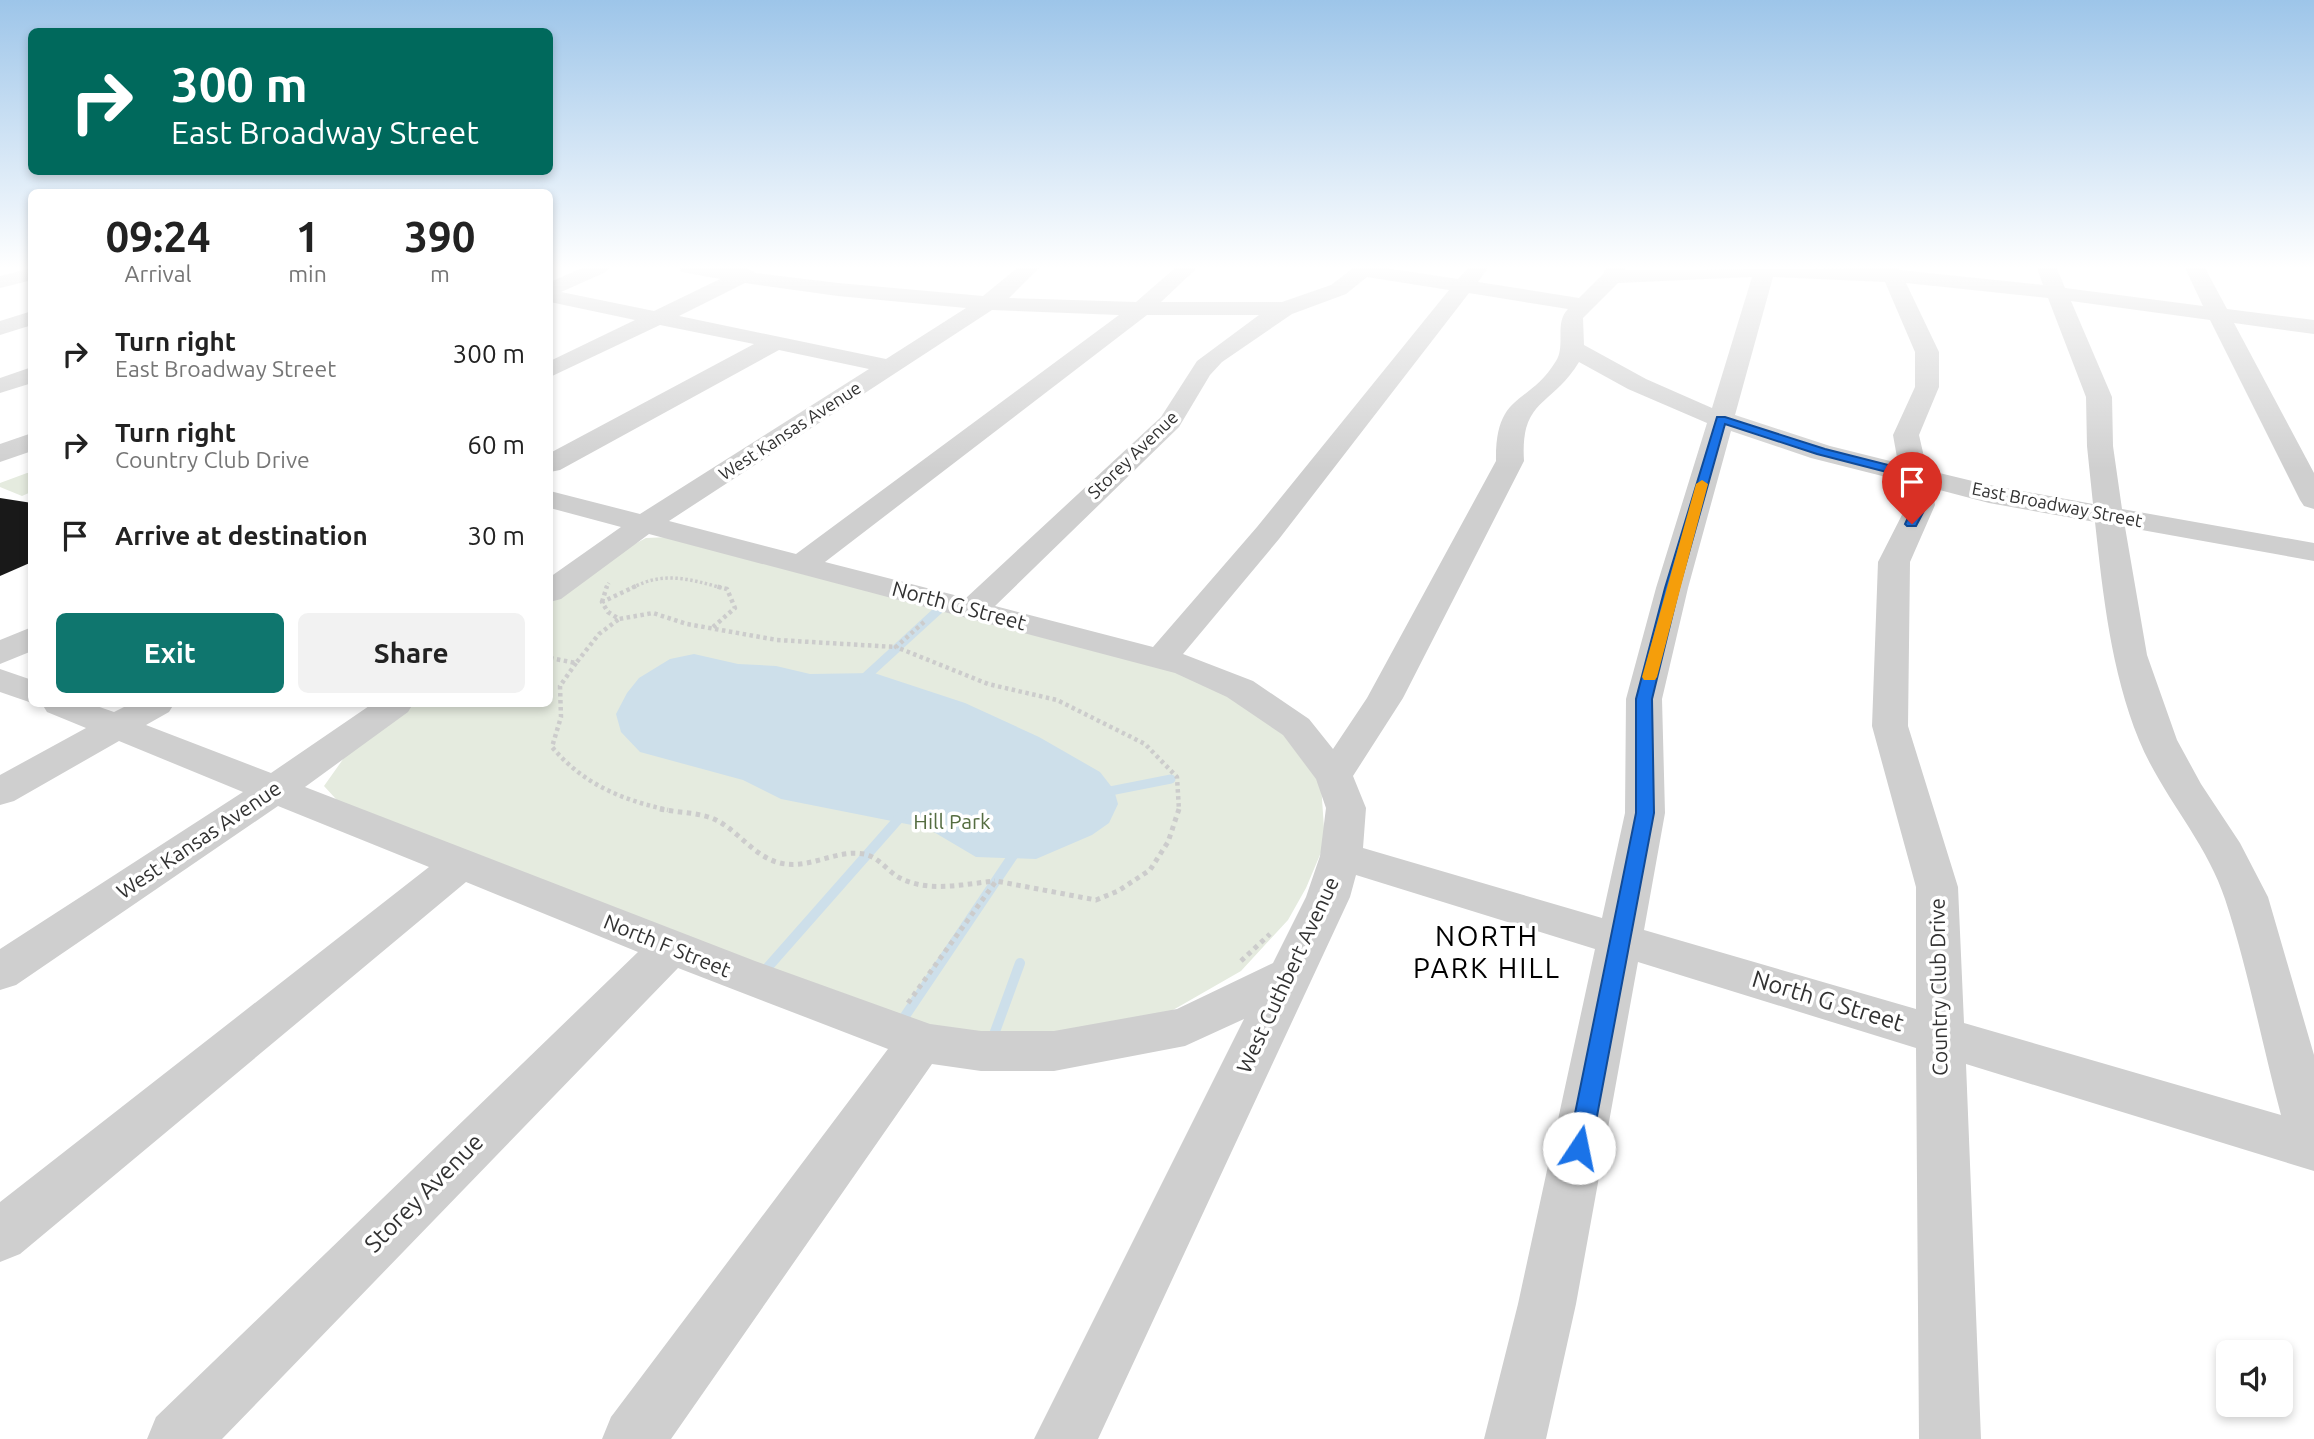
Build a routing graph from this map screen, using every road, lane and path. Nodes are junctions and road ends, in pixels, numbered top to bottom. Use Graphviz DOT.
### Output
graph roads {
  1 [pos="621,335"];
  2 [pos="742,335"];
  3 [pos="938,335"];
  4 [pos="1106,335"];
  5 [pos="1244,335"];
  6 [pos="1425,335"];
  7 [pos="1578,335"];
  8 [pos="1609,335"];
  9 [pos="1746,335"];
  10 [pos="1919,335"];
  11 [pos="2074,335"];
  12 [pos="2229,335"];
  13 [pos="776,342"];
  14 [pos="891,366"];
  15 [pos="553,369"];
  16 [pos="28,376"];
  17 [pos="0,386"];
  18 [pos="1721,419"];
  19 [pos="28,443"];
  20 [pos="0,454"];
  21 [pos="553,462"];
  22 [pos="1916,476"];
  23 [pos="553,500"];
  24 [pos="2314,500"];
  25 [pos="2110,516"];
  26 [pos="644,524"];
  27 [pos="2314,552"];
  28 [pos="800,565"];
  29 [pos="553,590"];
  30 [pos="959,606"];
  31 [pos="619,619"];
  32 [pos="713,627"];
  33 [pos="28,639"];
  34 [pos="896,648"];
  35 [pos="0,654"];
  36 [pos="553,659"];
  37 [pos="1161,659"];
  38 [pos="576,663"];
  39 [pos="0,680"];
  40 [pos="28,690"];
  41 [pos="68,707"];
  42 [pos="151,707"];
  43 [pos="391,707"];
  44 [pos="116,726"];
  45 [pos="1334,776"];
  46 [pos="274,790"];
  47 [pos="0,792"];
  48 [pos="1341,856"];
  49 [pos="461,864"];
  50 [pos="996,881"];
  51 [pos="1273,931"];
  52 [pos="1622,939"];
  53 [pos="671,947"];
  54 [pos="1233,967"];
  55 [pos="0,972"];
  56 [pos="1289,976"];
  57 [pos="912,1021"];
  58 [pos="1939,1035"];
  59 [pos="2314,1146"];
  60 [pos="0,1237"];
  61 [pos="178,1439"];
  62 [pos="633,1439"];
  63 [pos="1065,1439"];
  64 [pos="1515,1439"];
  65 [pos="1950,1439"];
  1 -- 15 [label="street"];
  2 -- 13 [label="street"];
  3 -- 14 [label="street, West Kansas Avenue"];
  4 -- 28 [label="street"];
  5 -- 30 [label="street, Storey Avenue"];
  6 -- 37 [label="street"];
  7 -- 45 [label="street"];
  8 -- 18 [label="street, East Broadway Street"];
  9 -- 18 [label="street"];
  10 -- 22 [label="street, Country Club Drive"];
  11 -- 25 [label="street"];
  12 -- 24 [label="street"];
  13 -- 14 [label="street"];
  13 -- 21 [label="street"];
  14 -- 26 [label="street, West Kansas Avenue"];
  16 -- 17 [label="street"];
  18 -- 22 [label="street, East Broadway Street"];
  18 -- 52 [label="street"];
  19 -- 20 [label="street"];
  22 -- 25 [label="street, East Broadway Street"];
  22 -- 58 [label="street, Country Club Drive"];
  23 -- 26 [label="street, North G Street"];
  25 -- 27 [label="street, East Broadway Street"];
  25 -- 59 [label="street"];
  26 -- 28 [label="street, North G Street"];
  26 -- 29 [label="street, West Kansas Avenue"];
  28 -- 30 [label="street, North G Street"];
  30 -- 34 [label="path"];
  30 -- 37 [label="street, North G Street"];
  31 -- 32 [label="path"];
  31 -- 32 [label="path"];
  31 -- 38 [label="path"];
  32 -- 34 [label="path"];
  33 -- 35 [label="street"];
  34 -- 50 [label="path"];
  36 -- 38 [label="path"];
  37 -- 45 [label="street, North G Street"];
  38 -- 50 [label="path"];
  39 -- 40 [label="street"];
  41 -- 44 [label="street, North F Street"];
  42 -- 44 [label="street"];
  43 -- 46 [label="street, West Kansas Avenue"];
  44 -- 46 [label="street, North F Street"];
  44 -- 47 [label="street"];
  45 -- 48 [label="street, West Cuthbert Avenue"];
  46 -- 49 [label="street, North F Street"];
  46 -- 55 [label="street, West Kansas Avenue"];
  48 -- 52 [label="street, North G Street"];
  48 -- 56 [label="street, West Cuthbert Avenue"];
  49 -- 53 [label="street, North F Street"];
  49 -- 60 [label="street"];
  50 -- 57 [label="path"];
  51 -- 54 [label="path"];
  52 -- 58 [label="street, North G Street"];
  52 -- 64 [label="street"];
  53 -- 57 [label="street, North F Street"];
  53 -- 61 [label="street, Storey Avenue"];
  56 -- 57 [label="street, North F Street"];
  56 -- 63 [label="street, West Cuthbert Avenue"];
  57 -- 62 [label="street"];
  58 -- 59 [label="street, North G Street"];
  58 -- 65 [label="street, Country Club Drive"];
}
